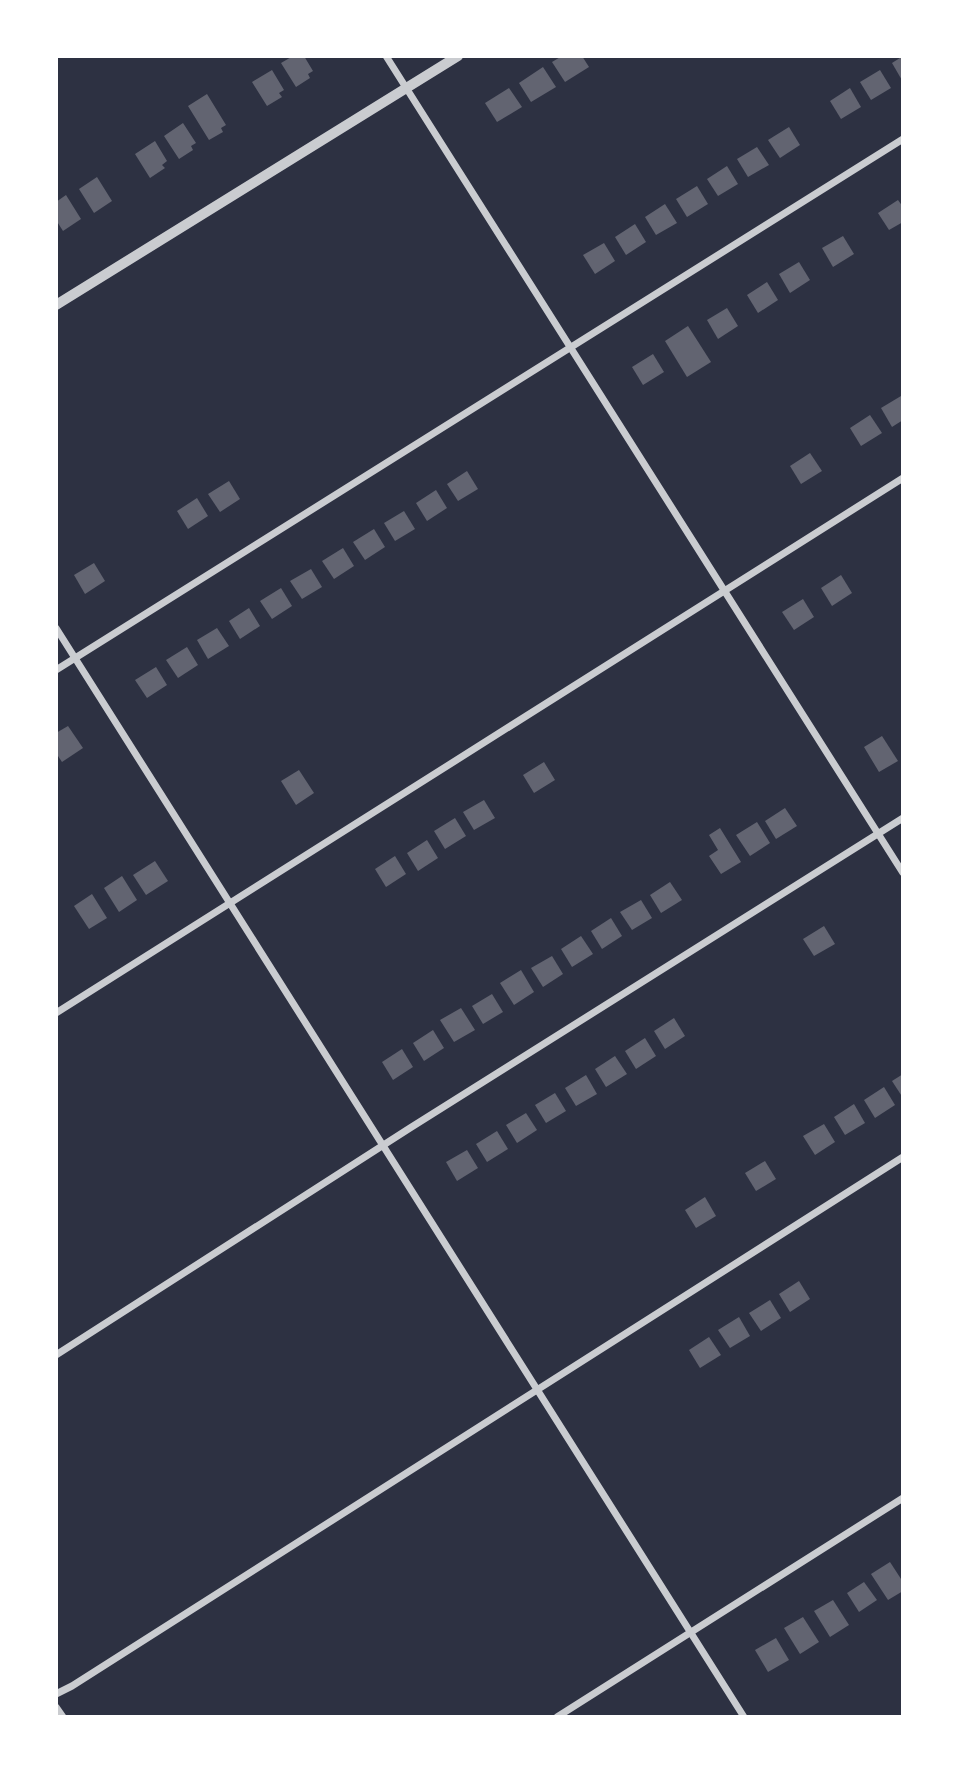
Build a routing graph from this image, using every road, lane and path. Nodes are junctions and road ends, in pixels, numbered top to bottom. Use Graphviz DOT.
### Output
graph roads {
  1 [pos="386,56"];
  2 [pos="458,56"];
  3 [pos="406,88"];
  4 [pos="903,139"];
  5 [pos="56,305"];
  6 [pos="570,347"];
  7 [pos="903,478"];
  8 [pos="724,591"];
  9 [pos="56,628"];
  10 [pos="75,658"];
  11 [pos="56,670"];
  12 [pos="903,818"];
  13 [pos="878,834"];
  14 [pos="903,873"];
  15 [pos="229,902"];
  16 [pos="56,1013"];
  17 [pos="383,1146"];
  18 [pos="903,1157"];
  19 [pos="56,1354"];
  20 [pos="536,1389"];
  21 [pos="903,1498"];
  22 [pos="690,1632"];
  23 [pos="56,1694"];
  24 [pos="56,1707"];
  25 [pos="62,1717"];
  26 [pos="557,1717"];
  27 [pos="744,1717"];
  1 -- 3 [label="street"];
  2 -- 3 [label="street"];
  3 -- 5 [label="street"];
  3 -- 6 [label="street"];
  4 -- 6 [label="street"];
  6 -- 8 [label="street"];
  6 -- 10 [label="street"];
  7 -- 8 [label="street"];
  8 -- 13 [label="street"];
  8 -- 15 [label="street"];
  9 -- 10 [label="street"];
  10 -- 11 [label="street"];
  10 -- 15 [label="street"];
  12 -- 13 [label="street"];
  13 -- 14 [label="street"];
  13 -- 17 [label="street"];
  15 -- 16 [label="street"];
  15 -- 17 [label="street"];
  17 -- 19 [label="street"];
  17 -- 20 [label="street"];
  18 -- 20 [label="street"];
  20 -- 22 [label="street"];
  20 -- 23 [label="street"];
  21 -- 22 [label="street"];
  22 -- 26 [label="street"];
  22 -- 27 [label="street"];
  24 -- 25 [label="street"];
}
